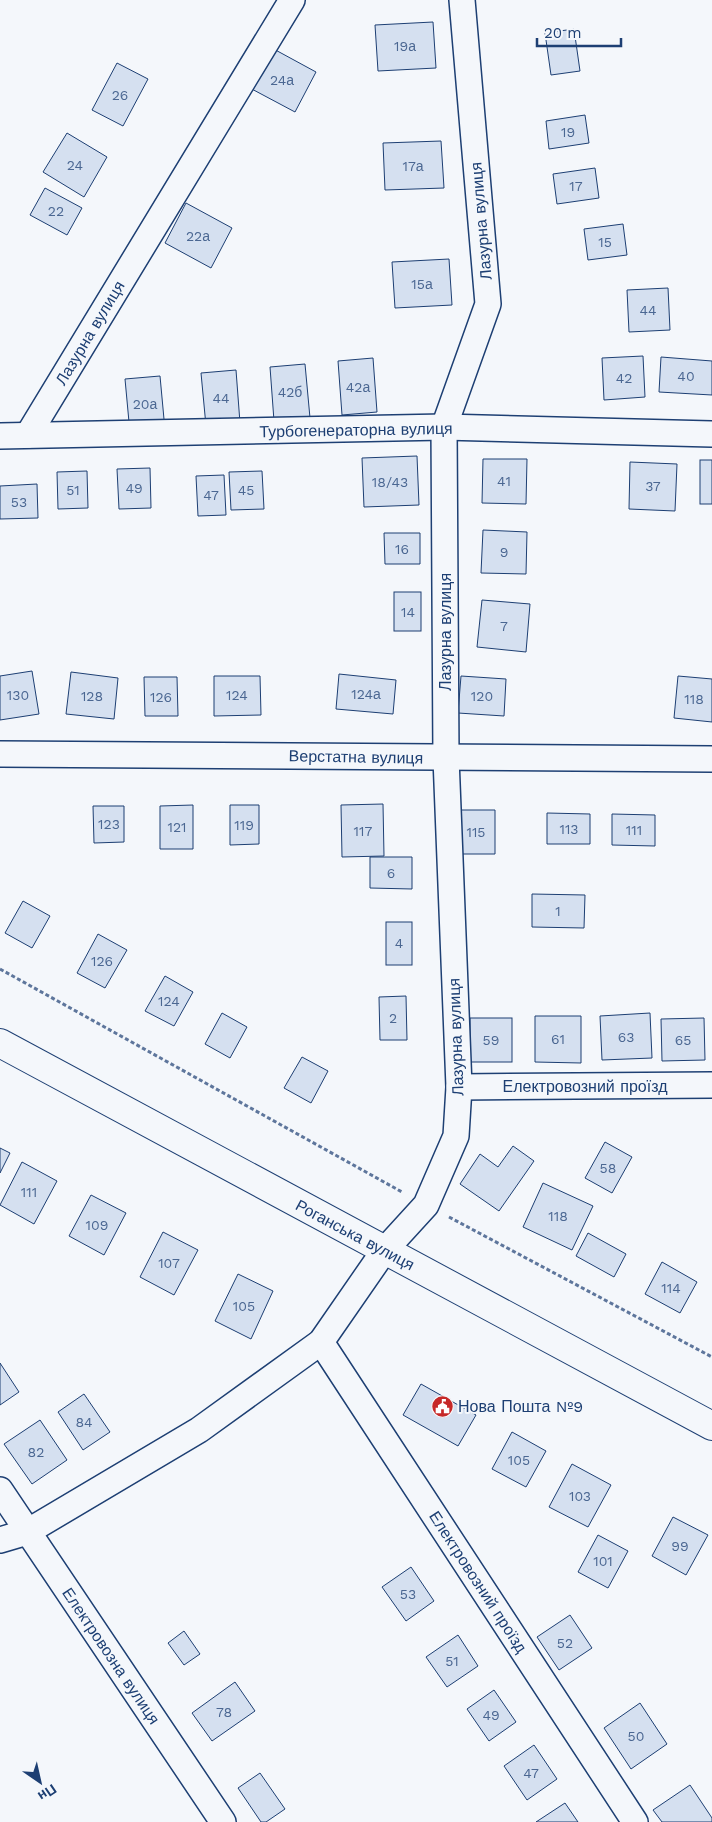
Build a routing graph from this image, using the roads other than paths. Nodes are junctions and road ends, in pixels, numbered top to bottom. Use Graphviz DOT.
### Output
graph roads {
  1 [pos="292,0"];
  2 [pos="462,0"];
  3 [pos="444,428"];
  4 [pos="712,434"];
  5 [pos="28,435"];
  6 [pos="0,436"];
  7 [pos="0,754"];
  8 [pos="446,758"];
  9 [pos="712,760"];
  10 [pos="0,1043"];
  11 [pos="712,1085"];
  12 [pos="459,1087"];
  13 [pos="384,1251"];
  14 [pos="321,1342"];
  15 [pos="712,1426"];
  16 [pos="0,1490"];
  17 [pos="28,1532"];
  18 [pos="0,1540"];
  19 [pos="223,1822"];
  20 [pos="636,1822"];
  1 -- 5 [label="street, Лазурна вулиця"];
  2 -- 3 [label="street, Лазурна вулиця"];
  3 -- 4 [label="street, Турбогенераторна вулиця"];
  3 -- 5 [label="street, Турбогенераторна вулиця"];
  3 -- 8 [label="street, Лазурна вулиця"];
  5 -- 6 [label="street, Турбогенераторна вулиця"];
  7 -- 8 [label="street, Верстатна вулиця"];
  8 -- 9 [label="street, Верстатна вулиця"];
  8 -- 12 [label="street, Лазурна вулиця"];
  10 -- 13 [label="main road, Роганська вулиця"];
  11 -- 12 [label="street, Електровозний проїзд"];
  12 -- 13 [label="street, Лазурна вулиця"];
  13 -- 14 [label="street, Лазурна вулиця"];
  13 -- 15 [label="main road, Роганська вулиця"];
  14 -- 17 [label="street, Лазурна вулиця"];
  14 -- 20 [label="street, Електровозний проїзд"];
  16 -- 17 [label="street, Електровозна вулиця"];
  17 -- 18 [label="street, Лазурна вулиця"];
  17 -- 19 [label="street, Електровозна вулиця"];
}
